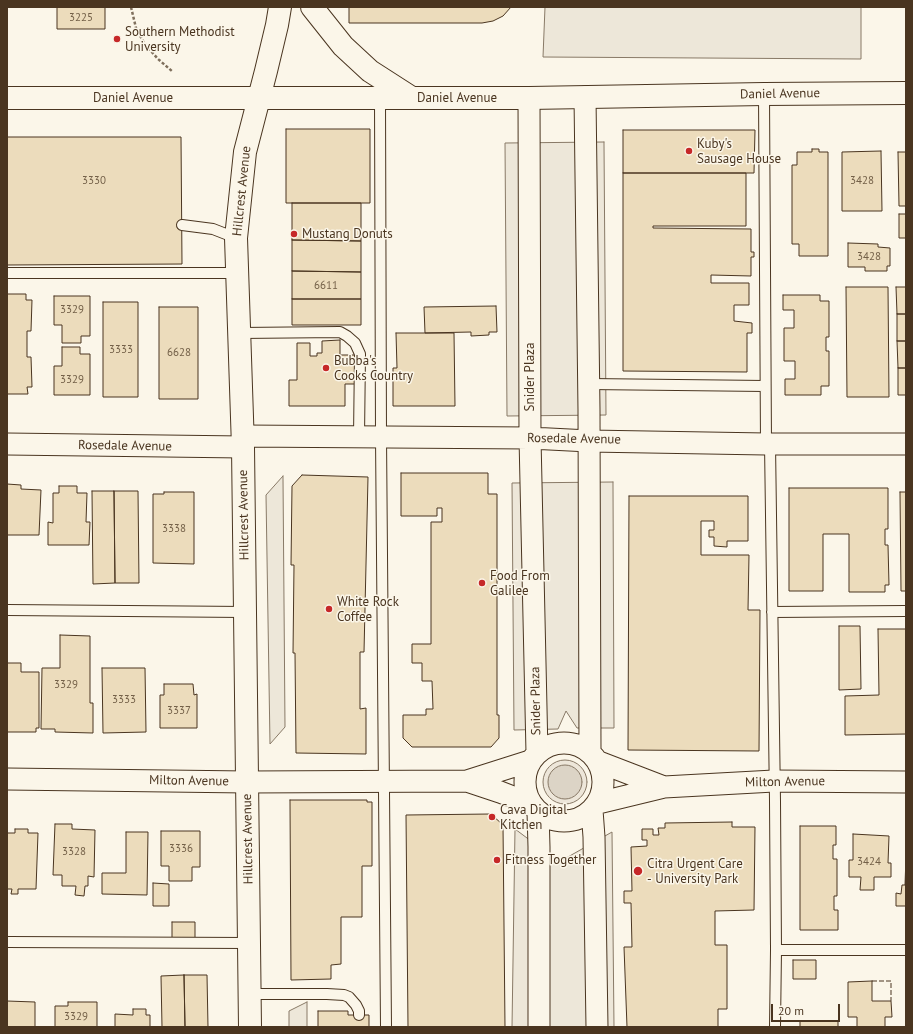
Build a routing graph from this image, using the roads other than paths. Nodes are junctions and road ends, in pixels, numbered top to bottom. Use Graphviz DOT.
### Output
graph roads {
  1 [pos="280,7"];
  2 [pos="312,7"];
  3 [pos="906,93"];
  4 [pos="764,94"];
  5 [pos="585,97"];
  6 [pos="7,98"];
  7 [pos="259,98"];
  8 [pos="380,98"];
  9 [pos="412,98"];
  10 [pos="528,98"];
  11 [pos="182,225"];
  12 [pos="236,238"];
  13 [pos="238,272"];
  14 [pos="7,273"];
  15 [pos="240,333"];
  16 [pos="589,384"];
  17 [pos="765,386"];
  18 [pos="359,437"];
  19 [pos="381,437"];
  20 [pos="530,438"];
  21 [pos="589,440"];
  22 [pos="243,441"];
  23 [pos="7,444"];
  24 [pos="768,444"];
  25 [pos="906,444"];
  26 [pos="7,610"];
  27 [pos="906,611"];
  28 [pos="245,612"];
  29 [pos="772,612"];
  30 [pos="534,757"];
  31 [pos="594,757"];
  32 [pos="7,779"];
  33 [pos="467,781"];
  34 [pos="774,781"];
  35 [pos="247,782"];
  36 [pos="385,782"];
  37 [pos="906,782"];
  38 [pos="664,787"];
  39 [pos="595,806"];
  40 [pos="534,808"];
  41 [pos="7,942"];
  42 [pos="249,944"];
  43 [pos="776,950"];
  44 [pos="906,950"];
  45 [pos="250,994"];
  46 [pos="359,1015"];
  47 [pos="250,1027"];
  48 [pos="386,1027"];
  49 [pos="539,1027"];
  50 [pos="596,1027"];
  51 [pos="775,1027"];
  1 -- 7 [label="street, Hillcrest Avenue"];
  2 -- 9 [label="street"];
  3 -- 4 [label="street, Daniel Avenue"];
  4 -- 5 [label="street, Daniel Avenue"];
  4 -- 17 [label="lane"];
  5 -- 10 [label="street, Daniel Avenue"];
  5 -- 16 [label="street"];
  6 -- 7 [label="street, Daniel Avenue"];
  7 -- 8 [label="street, Daniel Avenue"];
  7 -- 12 [label="street, Hillcrest Avenue"];
  8 -- 9 [label="street, Daniel Avenue"];
  8 -- 19 [label="lane"];
  9 -- 10 [label="street, Daniel Avenue"];
  10 -- 20 [label="street, Snider Plaza"];
  11 -- 12 [label="lane"];
  12 -- 13 [label="street, Hillcrest Avenue"];
  13 -- 14 [label="lane"];
  13 -- 15 [label="street, Hillcrest Avenue"];
  15 -- 18 [label="lane"];
  15 -- 22 [label="street, Hillcrest Avenue"];
  16 -- 17 [label="lane"];
  16 -- 21 [label="street"];
  17 -- 24 [label="lane"];
  18 -- 19 [label="street, Rosedale Avenue"];
  18 -- 22 [label="street, Rosedale Avenue"];
  19 -- 20 [label="street, Rosedale Avenue"];
  19 -- 36 [label="lane"];
  20 -- 21 [label="street, Rosedale Avenue"];
  20 -- 30 [label="street, Snider Plaza"];
  21 -- 24 [label="street, Rosedale Avenue"];
  21 -- 31 [label="street"];
  22 -- 23 [label="street, Rosedale Avenue"];
  22 -- 28 [label="street, Hillcrest Avenue"];
  24 -- 25 [label="street, Rosedale Avenue"];
  24 -- 29 [label="lane"];
  26 -- 28 [label="lane"];
  27 -- 29 [label="lane"];
  28 -- 35 [label="street, Hillcrest Avenue"];
  29 -- 34 [label="lane"];
  30 -- 31 [label="street"];
  30 -- 33 [label="street, Milton Avenue"];
  30 -- 40 [label="street"];
  31 -- 38 [label="street, Milton Avenue"];
  31 -- 39 [label="street"];
  32 -- 35 [label="street, Milton Avenue"];
  33 -- 36 [label="street, Milton Avenue"];
  33 -- 40 [label="street, Milton Avenue"];
  34 -- 37 [label="street, Milton Avenue"];
  34 -- 38 [label="street, Milton Avenue"];
  34 -- 43 [label="lane"];
  35 -- 36 [label="street, Milton Avenue"];
  35 -- 42 [label="street, Hillcrest Avenue"];
  36 -- 48 [label="lane"];
  38 -- 39 [label="street, Milton Avenue"];
  39 -- 40 [label="street"];
  39 -- 50 [label="street"];
  40 -- 49 [label="street"];
  41 -- 42 [label="lane"];
  42 -- 45 [label="street, Hillcrest Avenue"];
  43 -- 44 [label="lane"];
  43 -- 51 [label="lane"];
  45 -- 46 [label="lane"];
  45 -- 47 [label="street, Hillcrest Avenue"];
}
